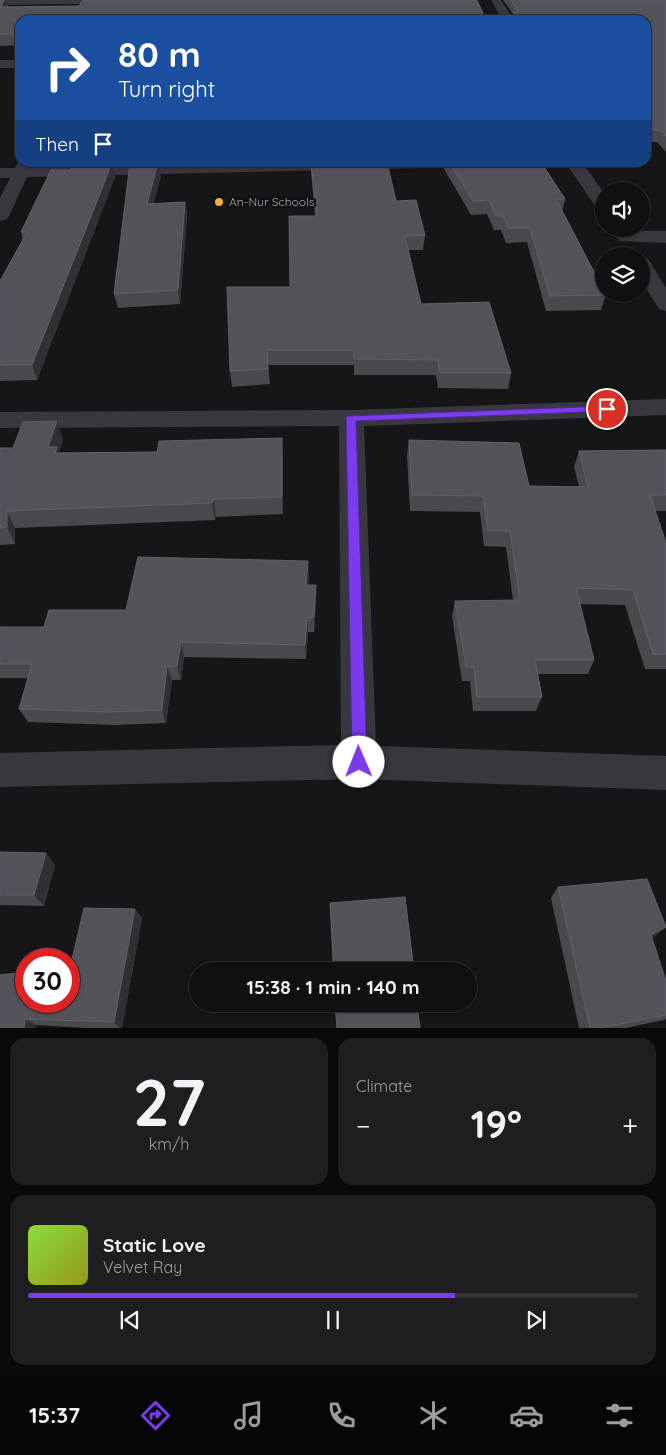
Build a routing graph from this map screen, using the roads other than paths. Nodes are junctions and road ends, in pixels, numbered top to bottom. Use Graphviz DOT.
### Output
graph roads {
  1 [pos="145,0"];
  2 [pos="496,0"];
  3 [pos="0,2"];
  4 [pos="505,15"];
  5 [pos="0,64"];
  6 [pos="15,64"];
  7 [pos="23,167"];
  8 [pos="577,167"];
  9 [pos="0,173"];
  10 [pos="595,193"];
  11 [pos="0,216"];
  12 [pos="650,236"];
  13 [pos="666,237"];
  14 [pos="650,278"];
  15 [pos="666,304"];
  16 [pos="666,407"];
  17 [pos="351,418"];
  18 [pos="0,420"];
  19 [pos="359,762"];
  20 [pos="0,770"];
  21 [pos="666,773"];
  1 -- 3 [label="street"];
  2 -- 4 [label="street"];
  5 -- 6 [label="street"];
  7 -- 9 [label="street"];
  7 -- 11 [label="street"];
  8 -- 10 [label="street"];
  12 -- 13 [label="street"];
  14 -- 15 [label="street"];
  16 -- 17 [label="street"];
  17 -- 18 [label="street"];
  17 -- 19 [label="street"];
  19 -- 20 [label="street"];
  19 -- 21 [label="street"];
}
